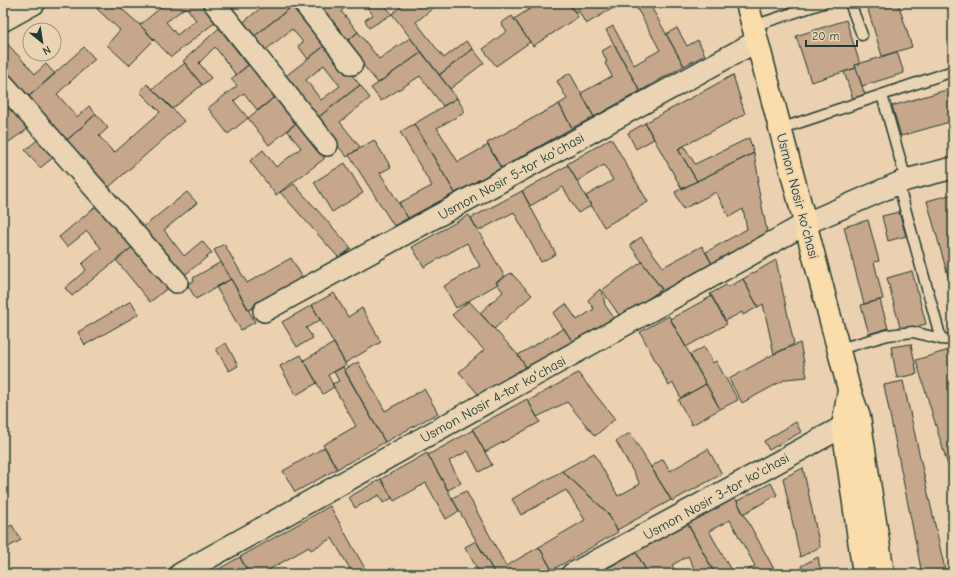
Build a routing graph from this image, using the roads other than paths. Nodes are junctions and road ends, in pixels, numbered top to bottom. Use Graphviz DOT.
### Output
graph roads {
  1 [pos="34,3"];
  2 [pos="214,3"];
  3 [pos="304,3"];
  4 [pos="747,3"];
  5 [pos="823,3"];
  6 [pos="850,3"];
  7 [pos="3,20"];
  8 [pos="755,33"];
  9 [pos="862,35"];
  10 [pos="352,64"];
  11 [pos="953,72"];
  12 [pos="3,84"];
  13 [pos="882,95"];
  14 [pos="780,129"];
  15 [pos="327,145"];
  16 [pos="953,168"];
  17 [pos="902,181"];
  18 [pos="805,224"];
  19 [pos="177,282"];
  20 [pos="264,311"];
  21 [pos="941,339"];
  22 [pos="953,340"];
  23 [pos="839,349"];
  24 [pos="851,422"];
  25 [pos="180,574"];
  26 [pos="572,574"];
  27 [pos="864,574"];
  28 [pos="884,574"];
  1 -- 7 [label="street"];
  2 -- 15 [label="street"];
  3 -- 10 [label="street"];
  4 -- 8 [label="main road, Usmon Nosir ko‘chasi"];
  5 -- 8 [label="lane"];
  6 -- 9 [label="lane"];
  8 -- 14 [label="main road, Usmon Nosir ko‘chasi"];
  8 -- 20 [label="street, Usmon Nosir 5-tor koʻchasi"];
  11 -- 13 [label="lane"];
  12 -- 19 [label="street"];
  13 -- 14 [label="lane"];
  13 -- 17 [label="lane"];
  14 -- 18 [label="main road, Usmon Nosir ko‘chasi"];
  16 -- 17 [label="street, Usmon Nosir 4-tor koʻchasi"];
  17 -- 18 [label="street, Usmon Nosir 4-tor koʻchasi"];
  17 -- 21 [label="lane"];
  18 -- 23 [label="main road, Usmon Nosir ko‘chasi"];
  18 -- 25 [label="street, Usmon Nosir 4-tor koʻchasi"];
  21 -- 22 [label="lane"];
  21 -- 23 [label="lane"];
  23 -- 24 [label="main road, Usmon Nosir ko‘chasi"];
  24 -- 26 [label="street, Usmon Nosir 3-tor koʻchasi"];
  24 -- 27 [label="main road, Usmon Nosir ko‘chasi"];
  24 -- 28 [label="main road, Usmon Nosir ko‘chasi"];
}
